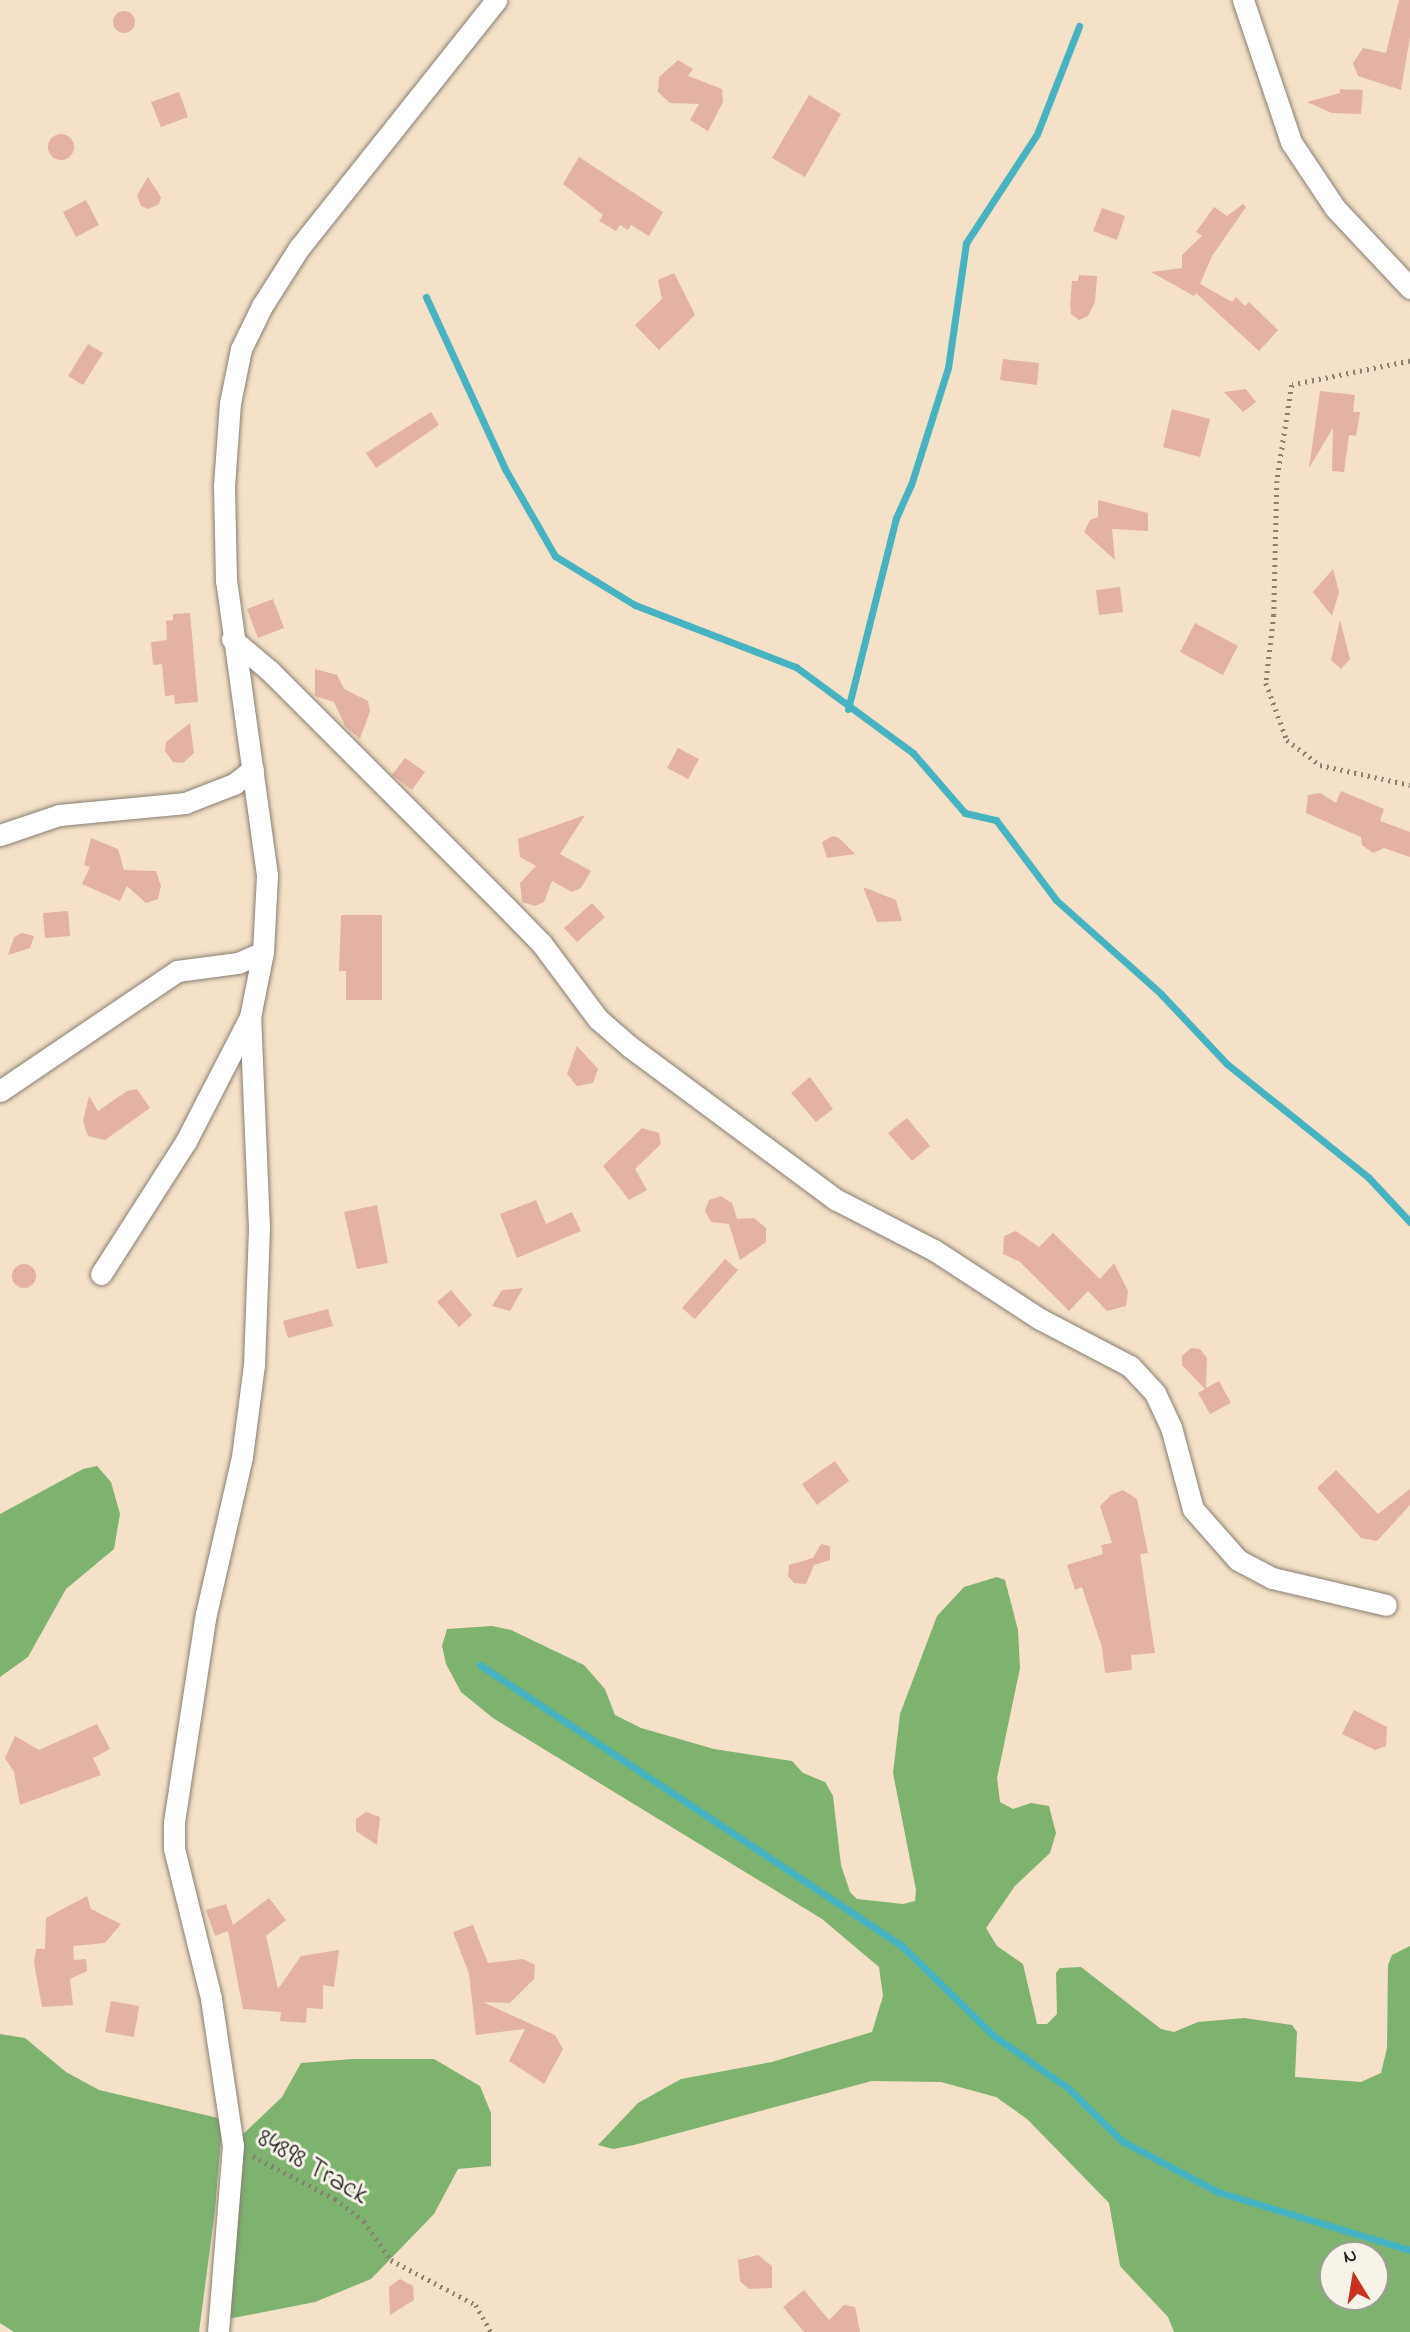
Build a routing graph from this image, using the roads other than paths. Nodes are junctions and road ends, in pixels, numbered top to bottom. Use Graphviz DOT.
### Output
graph roads {
  1 [pos="496,0"];
  2 [pos="1243,0"];
  3 [pos="1410,288"];
  4 [pos="233,639"];
  5 [pos="253,769"];
  6 [pos="0,835"];
  7 [pos="263,952"];
  8 [pos="250,1017"];
  9 [pos="0,1091"];
  10 [pos="101,1274"];
  11 [pos="1386,1605"];
  12 [pos="218,2332"];
  1 -- 4 [label="street"];
  2 -- 3 [label="street"];
  4 -- 5 [label="street"];
  4 -- 11 [label="street"];
  5 -- 6 [label="street"];
  5 -- 7 [label="street"];
  7 -- 8 [label="street"];
  7 -- 9 [label="street"];
  8 -- 10 [label="street"];
  8 -- 12 [label="street"];
}
